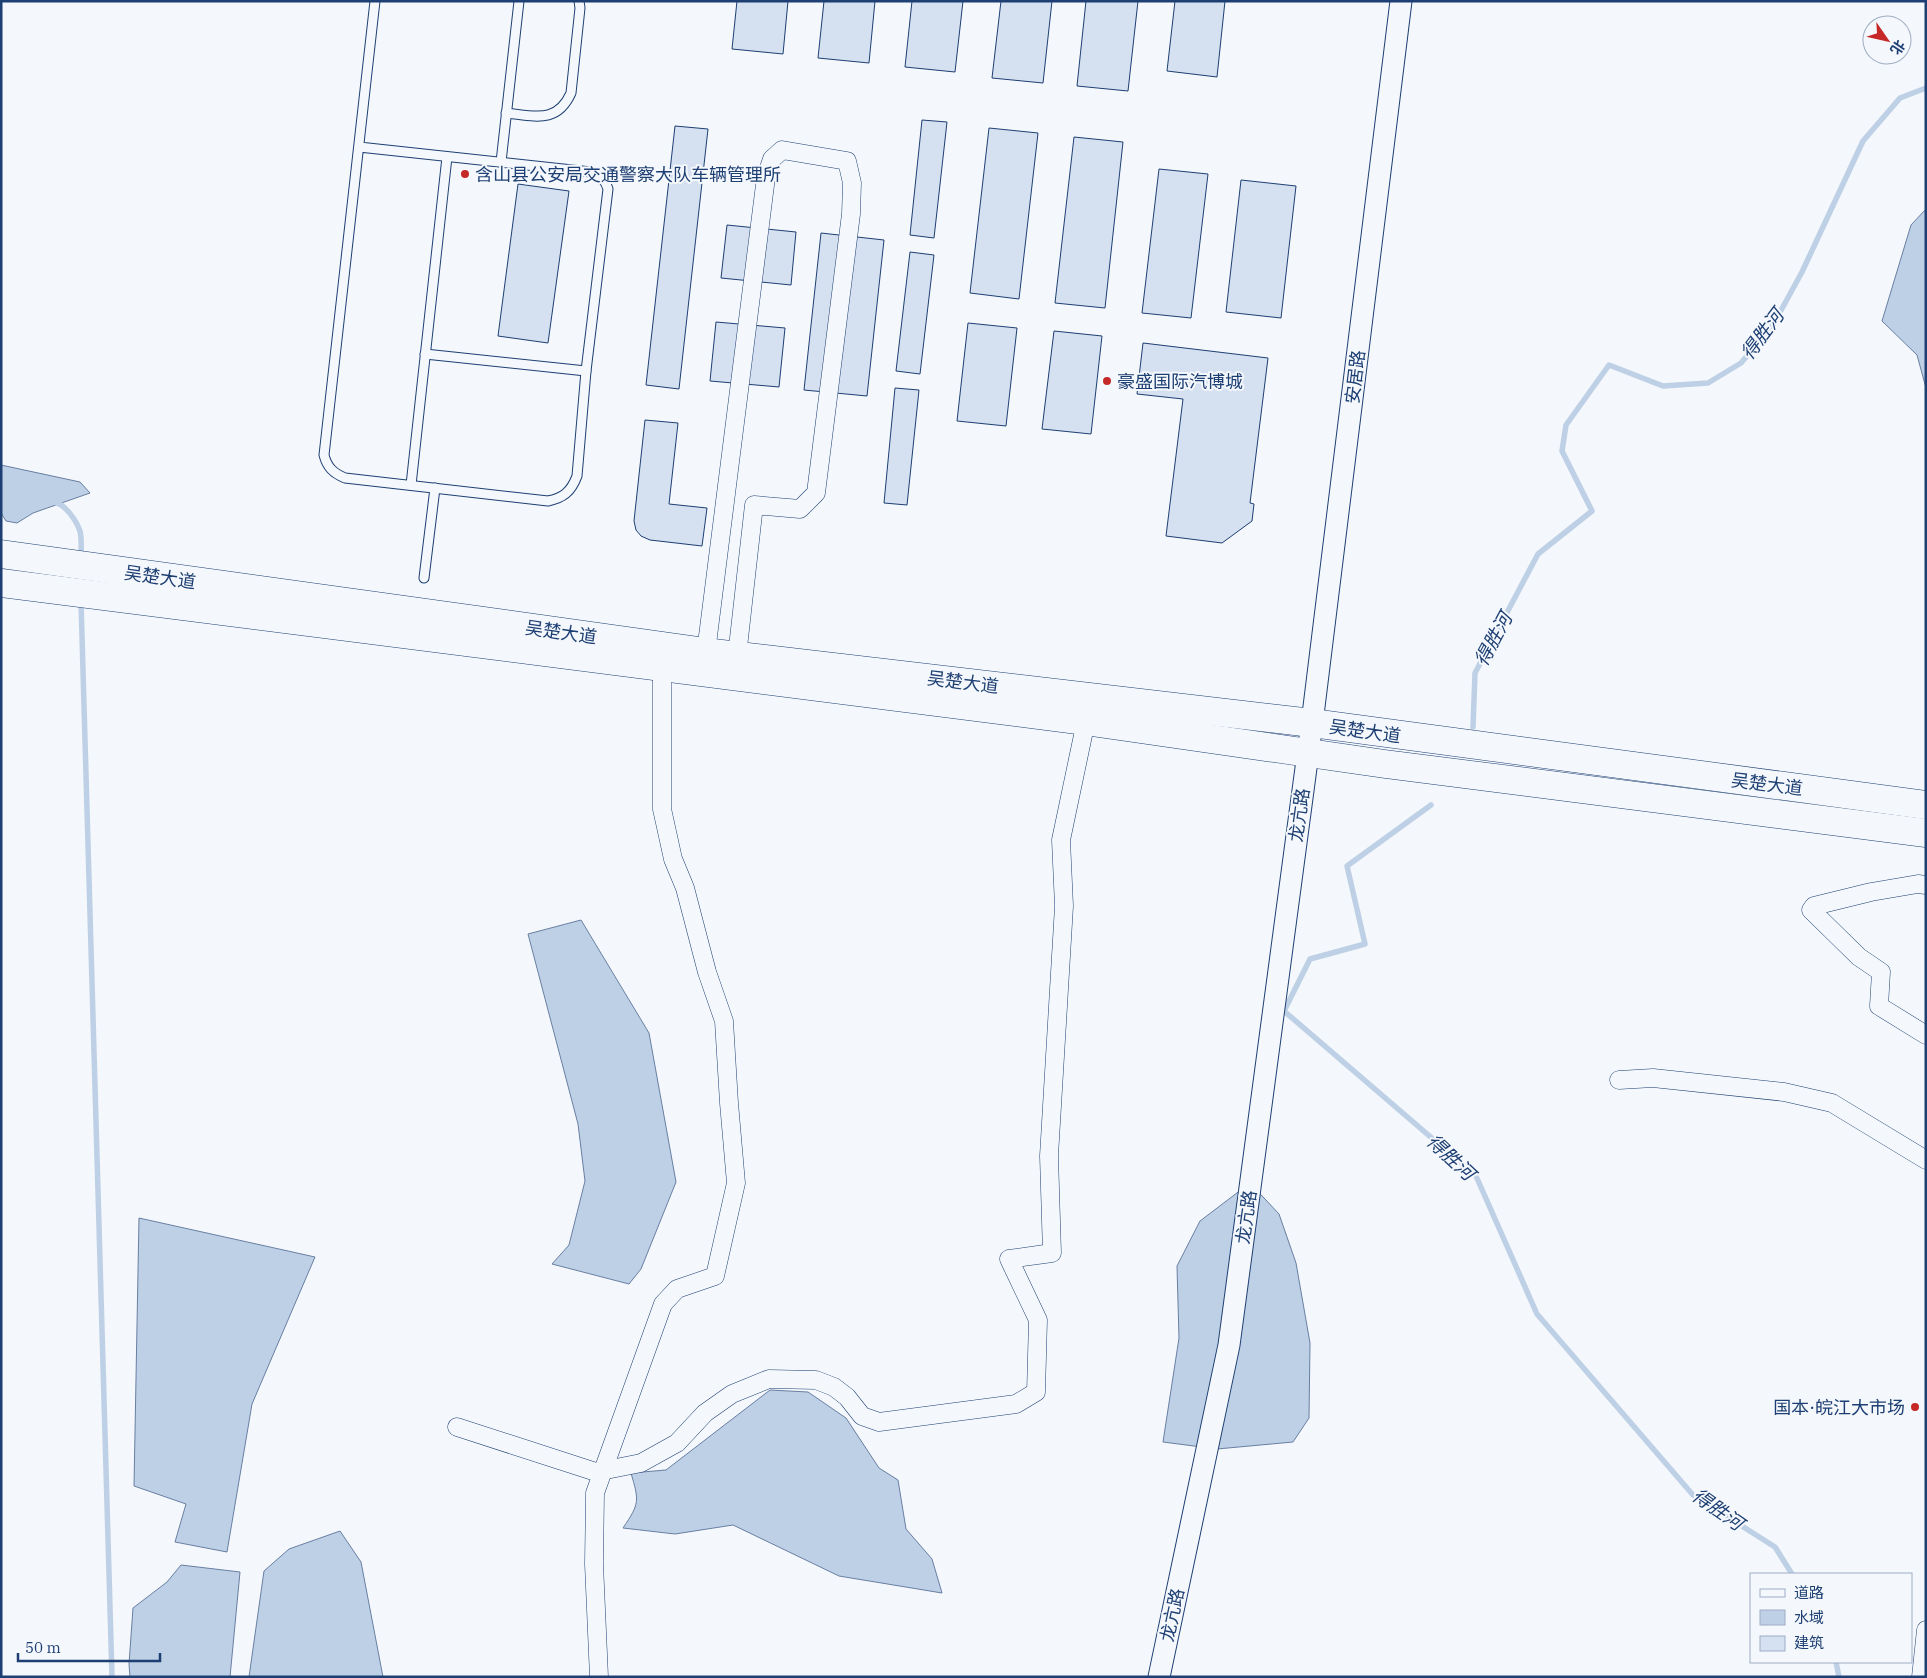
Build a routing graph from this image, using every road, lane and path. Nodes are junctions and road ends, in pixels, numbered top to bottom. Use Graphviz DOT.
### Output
graph roads {
  1 [pos="375,1"];
  2 [pos="519,1"];
  3 [pos="579,1"];
  4 [pos="1401,1"];
  5 [pos="506,113"];
  6 [pos="359,147"];
  7 [pos="447,157"];
  8 [pos="501,162"];
  9 [pos="426,354"];
  10 [pos="586,371"];
  11 [pos="411,485"];
  12 [pos="436,488"];
  13 [pos="1,554"];
  14 [pos="424,578"];
  15 [pos="1,584"];
  16 [pos="706,652"];
  17 [pos="737,656"];
  18 [pos="662,669"];
  19 [pos="1086,721"];
  20 [pos="1312,724"];
  21 [pos="1307,752"];
  22 [pos="1926,805"];
  23 [pos="1926,834"];
  24 [pos="1926,885"];
  25 [pos="1926,1035"];
  26 [pos="1619,1080"];
  27 [pos="1926,1160"];
  28 [pos="457,1427"];
  29 [pos="603,1470"];
  30 [pos="1926,1630"];
  31 [pos="1923,1675"];
  32 [pos="599,1677"];
  33 [pos="1159,1677"];
  1 -- 6 [label="lane"];
  2 -- 5 [label="lane"];
  3 -- 5 [label="lane"];
  4 -- 20 [label="street, 安居路"];
  5 -- 8 [label="lane"];
  6 -- 7 [label="lane"];
  6 -- 11 [label="lane"];
  7 -- 8 [label="lane"];
  7 -- 9 [label="lane"];
  8 -- 10 [label="lane"];
  9 -- 10 [label="lane"];
  9 -- 11 [label="lane"];
  10 -- 12 [label="lane"];
  11 -- 12 [label="lane"];
  12 -- 14 [label="lane"];
  13 -- 16 [label="highway, 吴楚大道"];
  15 -- 18 [label="highway, 吴楚大道"];
  16 -- 17 [label="highway, 吴楚大道"];
  16 -- 17 [label="street"];
  17 -- 20 [label="highway, 吴楚大道"];
  18 -- 19 [label="highway, 吴楚大道"];
  18 -- 29 [label="street"];
  19 -- 21 [label="highway, 吴楚大道"];
  19 -- 29 [label="street"];
  20 -- 21 [label="street, 安居路"];
  20 -- 22 [label="highway, 吴楚大道"];
  21 -- 23 [label="highway, 吴楚大道"];
  21 -- 33 [label="street, 龙亢路"];
  24 -- 25 [label="street"];
  26 -- 27 [label="street"];
  28 -- 29 [label="street"];
  29 -- 32 [label="street"];
  30 -- 31 [label="street"];
}
